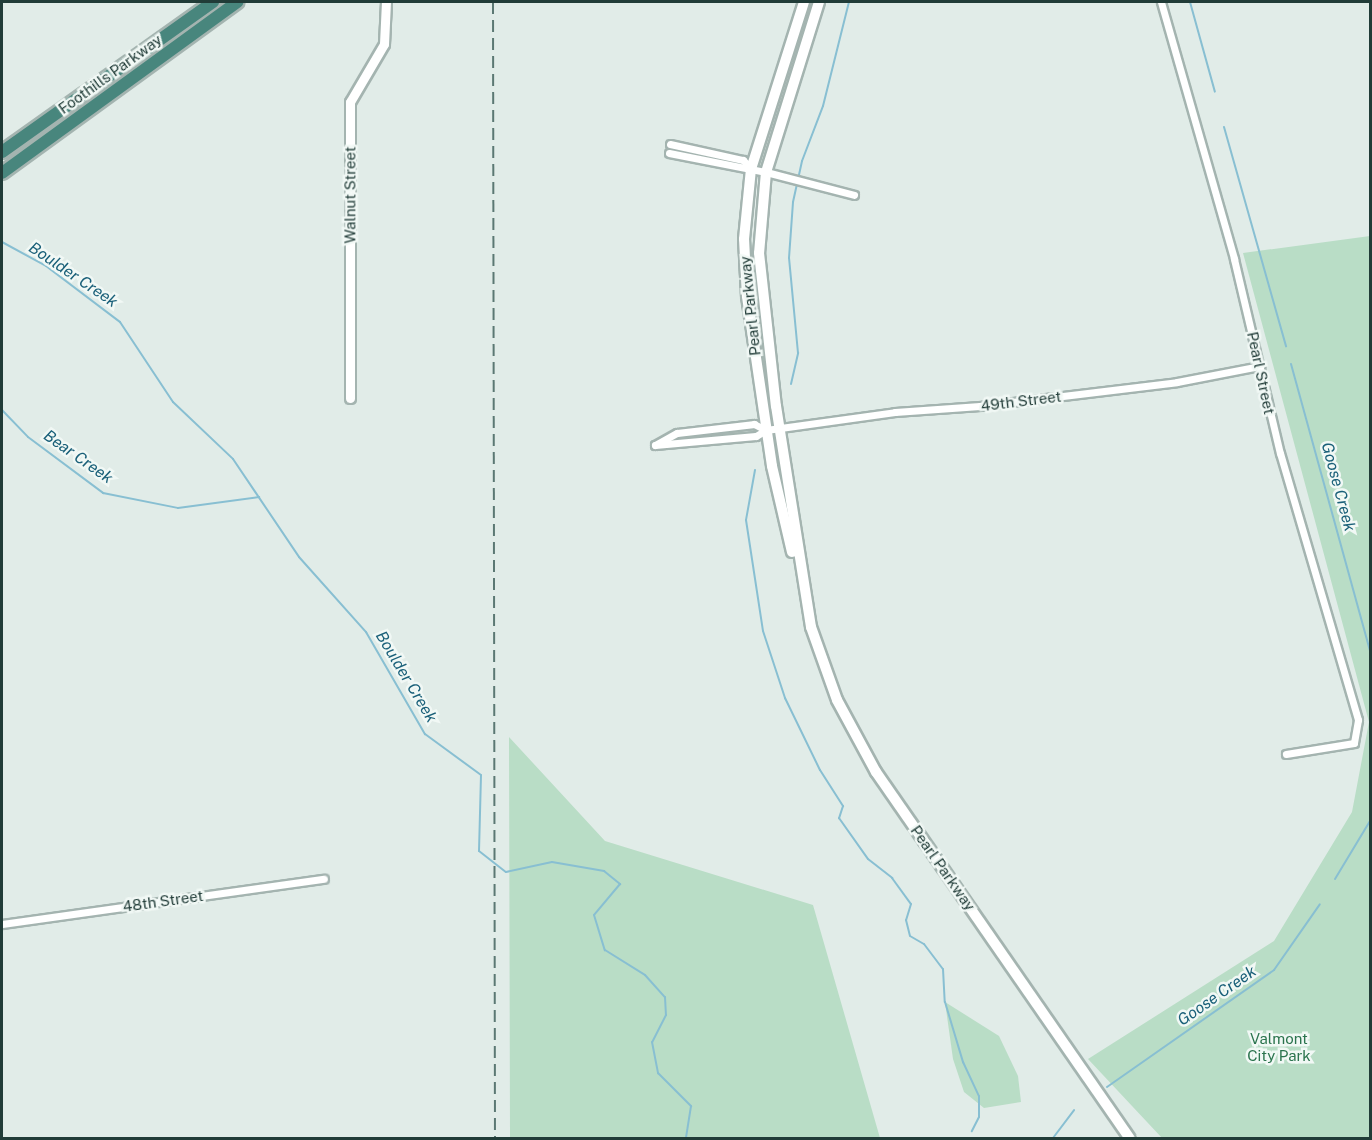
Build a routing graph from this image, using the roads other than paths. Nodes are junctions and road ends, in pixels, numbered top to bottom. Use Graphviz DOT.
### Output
graph roads {
  1 [pos="213,2"];
  2 [pos="237,2"];
  3 [pos="386,2"];
  4 [pos="804,2"];
  5 [pos="819,2"];
  6 [pos="1161,2"];
  7 [pos="670,144"];
  8 [pos="2,152"];
  9 [pos="669,153"];
  10 [pos="7,169"];
  11 [pos="751,169"];
  12 [pos="766,172"];
  13 [pos="854,195"];
  14 [pos="1260,366"];
  15 [pos="350,398"];
  16 [pos="780,428"];
  17 [pos="766,430"];
  18 [pos="801,578"];
  19 [pos="1286,754"];
  20 [pos="324,879"];
  21 [pos="2,924"];
  22 [pos="1129,1138"];
  1 -- 8 [label="highway, Foothills Parkway"];
  2 -- 10 [label="highway, Foothills Parkway"];
  3 -- 15 [label="street, Walnut Street"];
  4 -- 11 [label="main road, Pearl Parkway"];
  5 -- 12 [label="main road, Pearl Parkway"];
  6 -- 14 [label="street, Pearl Street"];
  7 -- 11 [label="street"];
  9 -- 11 [label="street"];
  11 -- 12 [label="street"];
  11 -- 17 [label="main road, Pearl Parkway"];
  12 -- 13 [label="street"];
  12 -- 16 [label="main road, Pearl Parkway"];
  14 -- 16 [label="street, 49th Street"];
  14 -- 19 [label="street, Pearl Street"];
  16 -- 17 [label="street, 49th Street"];
  16 -- 18 [label="main road, Pearl Parkway"];
  17 -- 17 [label="street"];
  17 -- 18 [label="main road, Pearl Parkway"];
  18 -- 22 [label="main road, Pearl Parkway"];
  20 -- 21 [label="street, 48th Street"];
}
